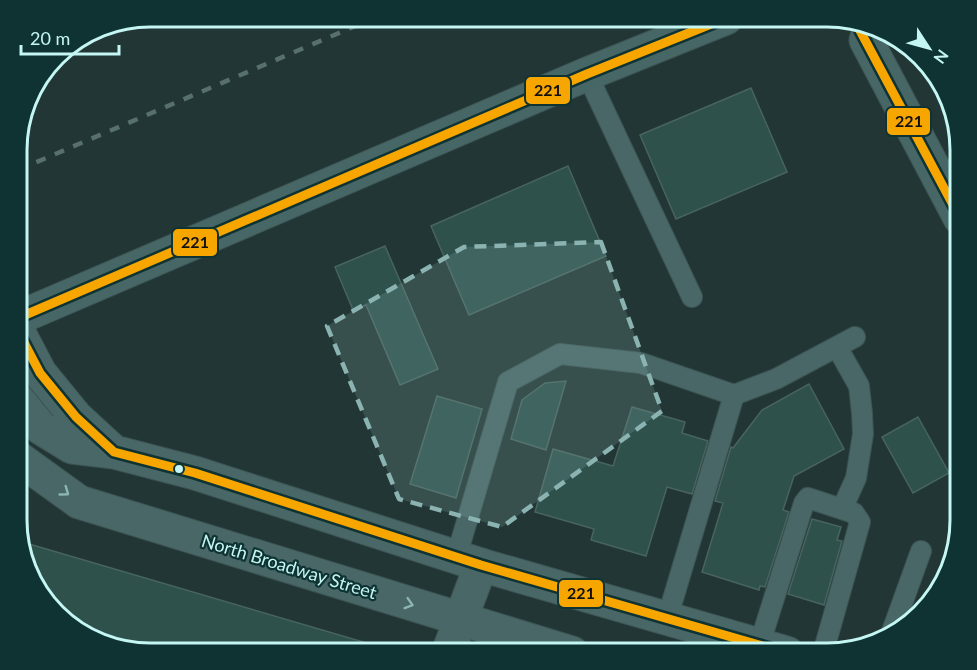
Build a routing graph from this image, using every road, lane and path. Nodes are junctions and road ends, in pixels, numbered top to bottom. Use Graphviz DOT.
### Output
graph roads {
  1 [pos="704,27"];
  2 [pos="866,40"];
  3 [pos="586,74"];
  4 [pos="950,199"];
  5 [pos="692,297"];
  6 [pos="27,314"];
  7 [pos="855,337"];
  8 [pos="837,346"];
  9 [pos="27,349"];
  10 [pos="734,395"];
  11 [pos="27,411"];
  12 [pos="114,452"];
  13 [pos="27,468"];
  14 [pos="842,509"];
  15 [pos="921,551"];
  16 [pos="468,562"];
  17 [pos="667,619"];
  18 [pos="459,620"];
  19 [pos="896,622"];
  20 [pos="451,643"];
  21 [pos="538,643"];
  22 [pos="749,643"];
  23 [pos="774,643"];
  24 [pos="826,643"];
  1 -- 3 [label="main road"];
  2 -- 4 [label="main road"];
  3 -- 5 [label="lane"];
  3 -- 6 [label="main road"];
  7 -- 8 [label="lane"];
  8 -- 10 [label="lane"];
  8 -- 14 [label="lane"];
  9 -- 12 [label="street"];
  10 -- 16 [label="lane"];
  10 -- 17 [label="lane"];
  11 -- 12 [label="street"];
  12 -- 16 [label="street"];
  13 -- 18 [label="street, North Broadway Street, one-way"];
  14 -- 23 [label="lane"];
  14 -- 24 [label="lane"];
  15 -- 19 [label="lane"];
  16 -- 17 [label="street"];
  16 -- 18 [label="street"];
  17 -- 22 [label="street"];
  18 -- 20 [label="street"];
  18 -- 21 [label="street, North Broadway Street"];
}
